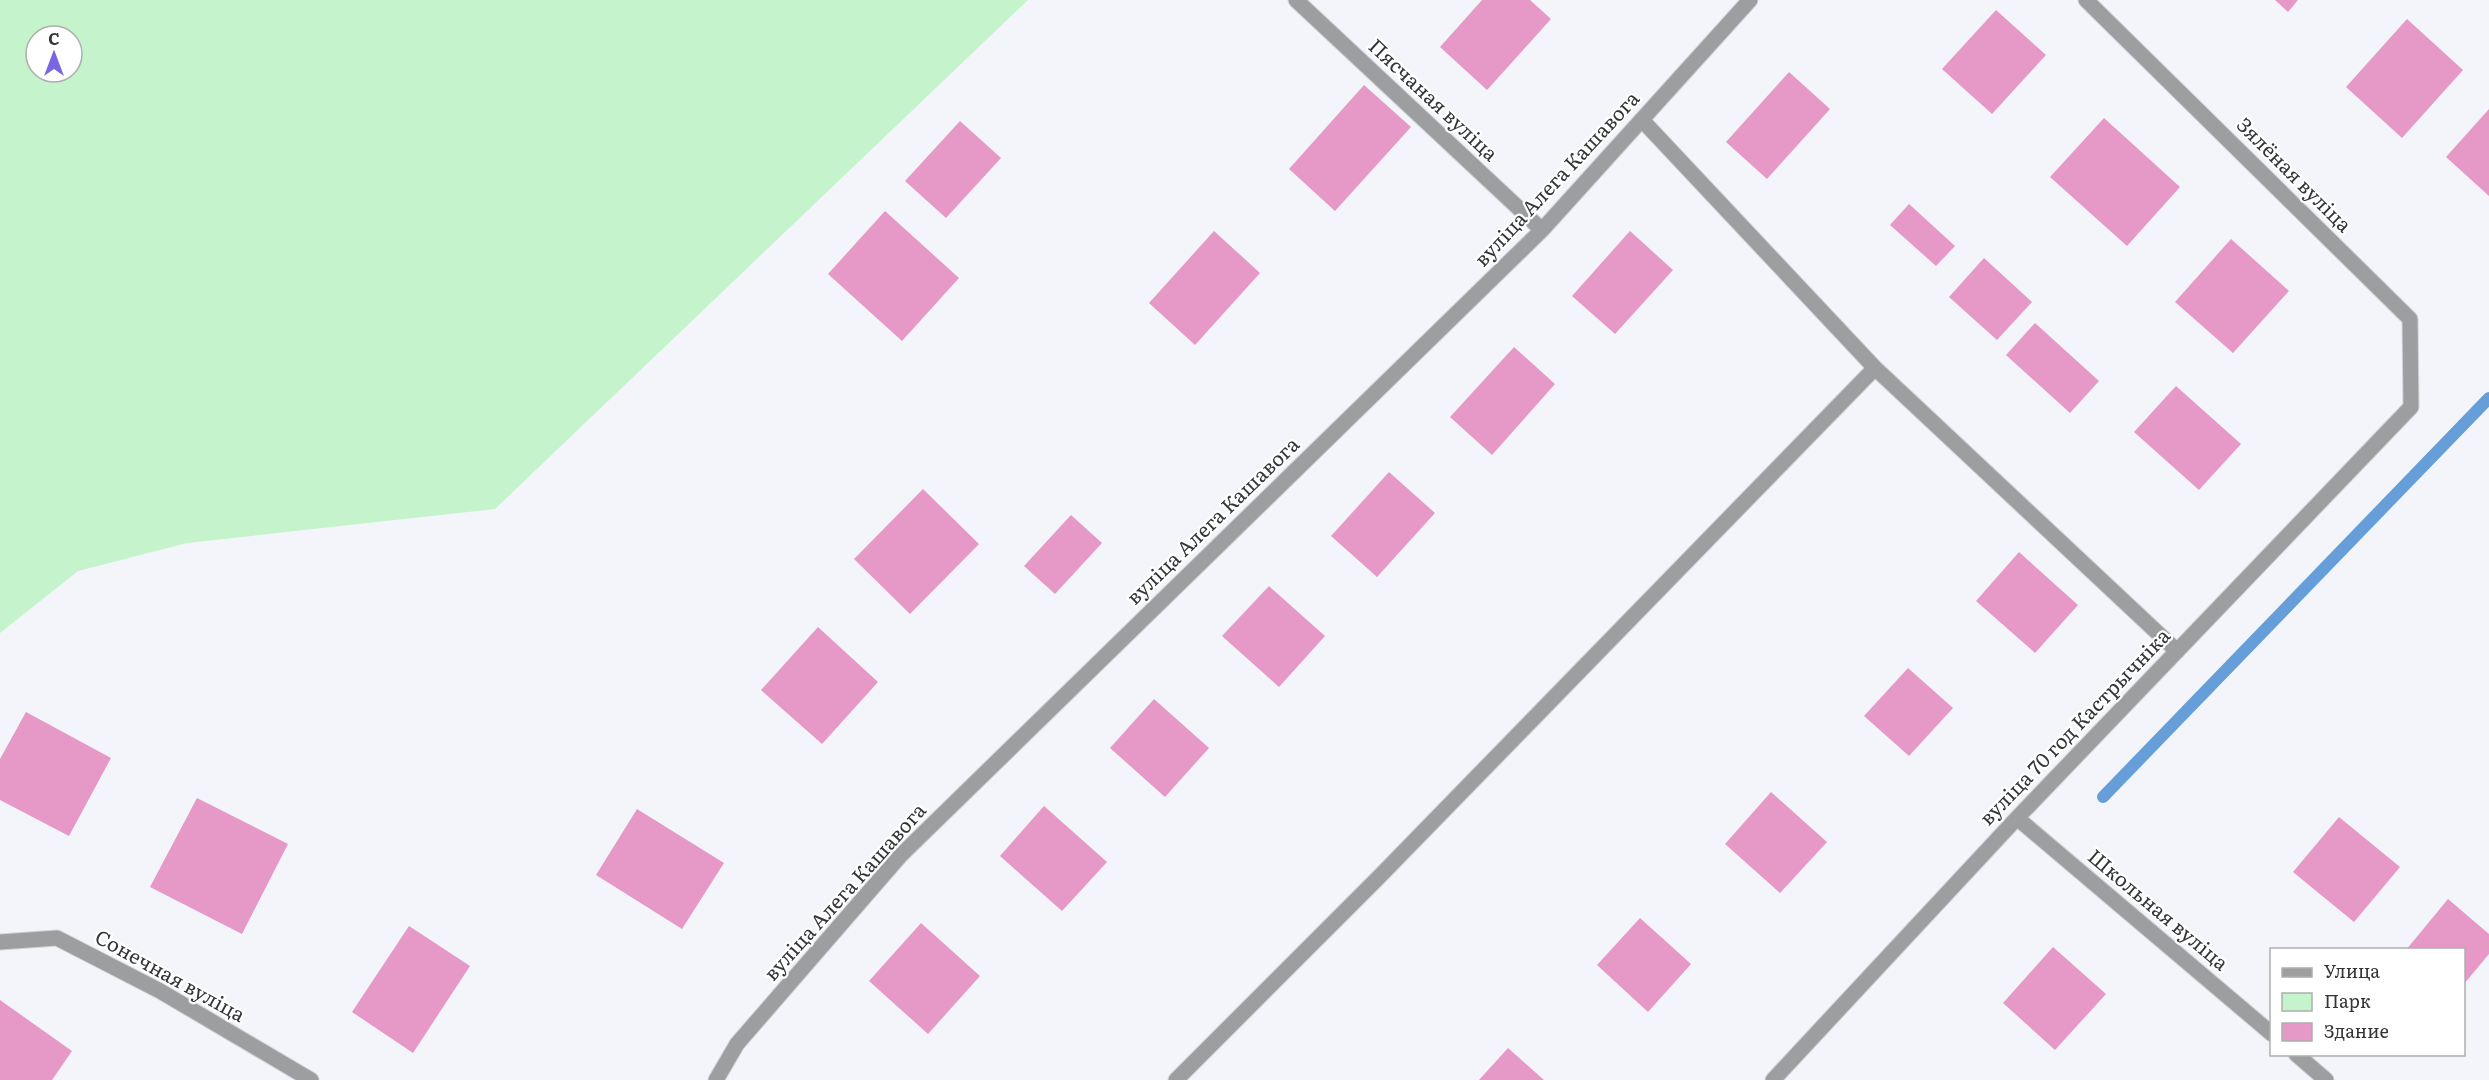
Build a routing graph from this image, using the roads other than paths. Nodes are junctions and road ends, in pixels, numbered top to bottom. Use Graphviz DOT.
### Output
graph roads {
  1 [pos="1296,0"];
  2 [pos="1750,0"];
  3 [pos="2086,0"];
  4 [pos="1642,120"];
  5 [pos="1542,230"];
  6 [pos="1875,368"];
  7 [pos="2411,407"];
  8 [pos="2177,651"];
  9 [pos="2017,818"];
  10 [pos="0,942"];
  11 [pos="2270,1033"];
  12 [pos="2298,1056"];
  13 [pos="310,1080"];
  14 [pos="716,1080"];
  15 [pos="1176,1080"];
  16 [pos="1773,1080"];
  17 [pos="2326,1080"];
  1 -- 5 [label="street, Пясчаная вуліца"];
  2 -- 4 [label="street, вуліца Алега Кашавога"];
  3 -- 7 [label="street, Зялёная вуліца"];
  4 -- 5 [label="street, вуліца Алега Кашавога"];
  4 -- 6 [label="street"];
  5 -- 14 [label="street, вуліца Алега Кашавога"];
  6 -- 8 [label="street"];
  6 -- 15 [label="street"];
  7 -- 8 [label="street, вуліца 70 год Кастрычніка"];
  8 -- 9 [label="street, вуліца 70 год Кастрычніка"];
  9 -- 11 [label="street, Школьная вуліца"];
  9 -- 16 [label="street, вуліца 70 год Кастрычніка"];
  10 -- 13 [label="street, Сонечная вуліца"];
  12 -- 17 [label="street"];
}
